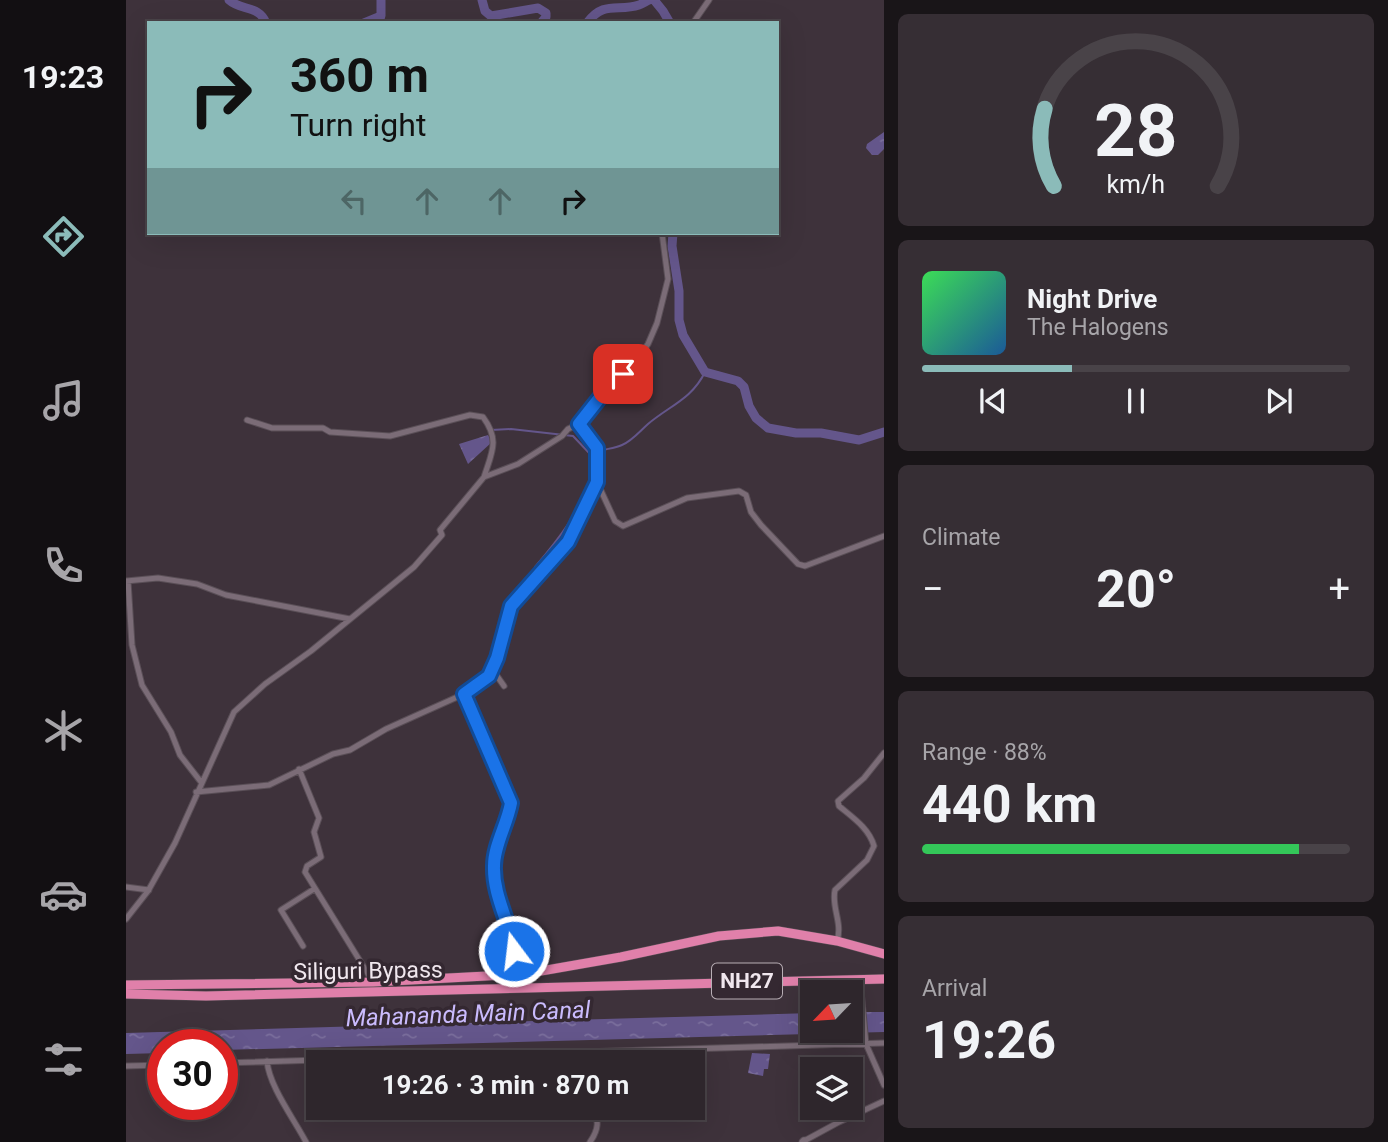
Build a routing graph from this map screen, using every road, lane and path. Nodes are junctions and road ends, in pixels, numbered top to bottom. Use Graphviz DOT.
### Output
graph roads {
  1 [pos="709,0"];
  2 [pos="694,21"];
  3 [pos="662,235"];
  4 [pos="247,421"];
  5 [pos="579,424"];
  6 [pos="484,477"];
  7 [pos="597,482"];
  8 [pos="884,536"];
  9 [pos="127,581"];
  10 [pos="350,619"];
  11 [pos="490,673"];
  12 [pos="504,686"];
  13 [pos="464,694"];
  14 [pos="884,753"];
  15 [pos="299,769"];
  16 [pos="201,782"];
  17 [pos="196,792"];
  18 [pos="126,887"];
  19 [pos="314,889"];
  20 [pos="149,890"];
  21 [pos="126,919"];
  22 [pos="837,941"];
  23 [pos="303,946"];
  24 [pos="884,954"];
  25 [pos="524,974"];
  26 [pos="884,979"];
  27 [pos="860,980"];
  28 [pos="800,981"];
  29 [pos="126,985"];
  30 [pos="375,986"];
  31 [pos="531,986"];
  32 [pos="126,994"];
  33 [pos="863,1000"];
  34 [pos="884,1043"];
  35 [pos="866,1044"];
  36 [pos="663,1050"];
  37 [pos="306,1060"];
  38 [pos="267,1061"];
  39 [pos="238,1062"];
  40 [pos="147,1065"];
  41 [pos="126,1066"];
  42 [pos="884,1085"];
  43 [pos="884,1101"];
  44 [pos="598,1120"];
  45 [pos="306,1142"];
  46 [pos="590,1142"];
  47 [pos="803,1142"];
  1 -- 2 [label="street"];
  3 -- 5 [label="street"];
  4 -- 6 [label="street"];
  5 -- 6 [label="street"];
  5 -- 7 [label="street"];
  6 -- 10 [label="street"];
  7 -- 8 [label="street"];
  7 -- 11 [label="street"];
  9 -- 10 [label="street"];
  9 -- 16 [label="street"];
  10 -- 16 [label="street"];
  11 -- 12 [label="street"];
  11 -- 13 [label="street"];
  13 -- 15 [label="street"];
  13 -- 25 [label="street"];
  14 -- 22 [label="street"];
  15 -- 17 [label="street"];
  15 -- 19 [label="street"];
  16 -- 17 [label="street"];
  17 -- 20 [label="street"];
  18 -- 20 [label="street"];
  19 -- 23 [label="street"];
  19 -- 30 [label="street"];
  20 -- 21 [label="street"];
  22 -- 24 [label="highway, NH27"];
  22 -- 25 [label="highway, NH27"];
  25 -- 30 [label="highway, NH27"];
  25 -- 31 [label="street"];
  26 -- 27 [label="highway, NH27"];
  28 -- 31 [label="highway, Siliguri Bypass / NH27"];
  29 -- 30 [label="highway, NH27"];
  30 -- 31 [label="highway, Siliguri Bypass / NH27"];
  30 -- 32 [label="highway, Siliguri Bypass / NH27"];
  33 -- 35 [label="street"];
  34 -- 35 [label="street"];
  35 -- 36 [label="street"];
  35 -- 42 [label="street"];
  37 -- 38 [label="street"];
  38 -- 39 [label="street"];
  38 -- 45 [label="street"];
  40 -- 41 [label="street"];
  43 -- 47 [label="street"];
  44 -- 46 [label="street"];
}
